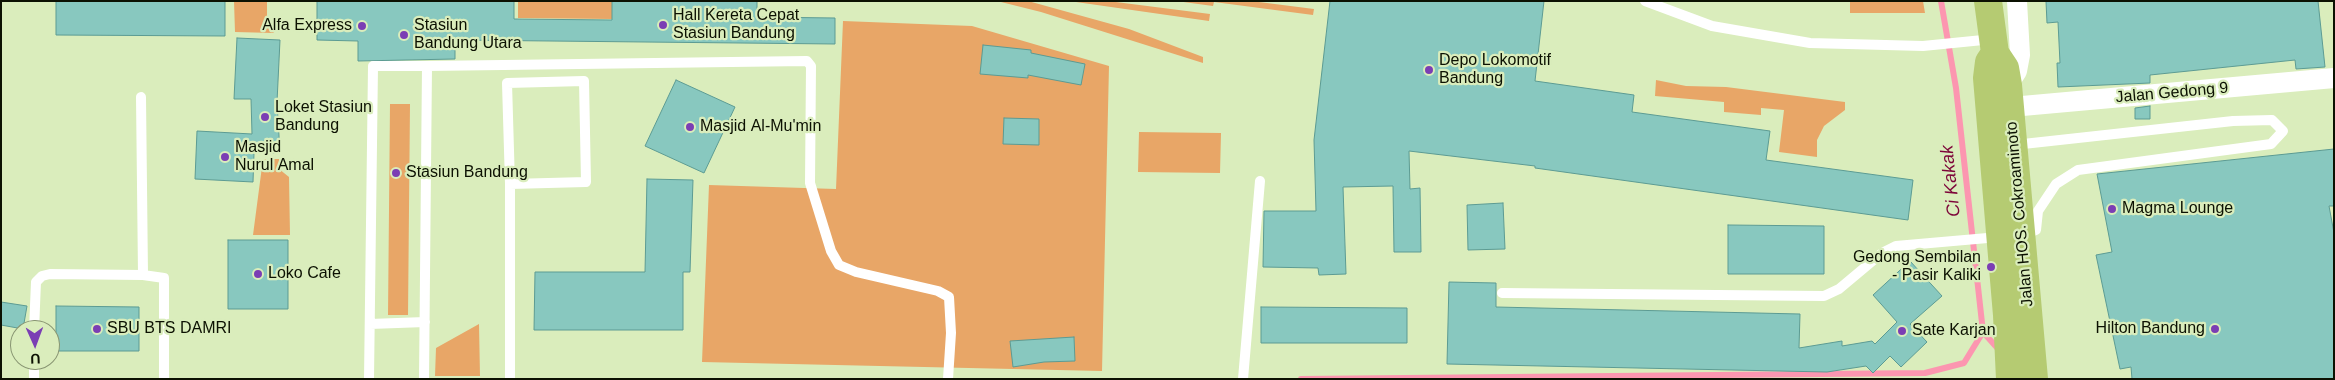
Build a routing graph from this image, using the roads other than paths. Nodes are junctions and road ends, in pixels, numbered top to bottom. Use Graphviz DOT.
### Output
graph roads {
  1 [pos="1645,1"];
  2 [pos="1988,1"];
  3 [pos="2017,1"];
  4 [pos="1987,44"];
  5 [pos="427,66"];
  6 [pos="2334,78"];
  7 [pos="2010,96"];
  8 [pos="141,97"];
  9 [pos="2003,146"];
  10 [pos="1260,181"];
  11 [pos="510,184"];
  12 [pos="2002,237"];
  13 [pos="144,276"];
  14 [pos="1502,293"];
  15 [pos="34,320"];
  16 [pos="425,322"];
  17 [pos="370,324"];
  18 [pos="164,379"];
  19 [pos="369,379"];
  20 [pos="424,379"];
  21 [pos="510,379"];
  22 [pos="948,379"];
  23 [pos="1243,379"];
  24 [pos="2010,379"];
  25 [pos="2034,379"];
  1 -- 4 [label="lane"];
  2 -- 4 [label="main road, Jalan HOS. Cokroaminoto"];
  3 -- 7 [label="street"];
  4 -- 7 [label="main road, Jalan HOS. Cokroaminoto"];
  4 -- 9 [label="main road, Jalan HOS. Cokroaminoto"];
  5 -- 16 [label="lane"];
  5 -- 17 [label="lane"];
  5 -- 22 [label="lane"];
  6 -- 7 [label="street, Jalan Gedong 9"];
  7 -- 9 [label="main road, Jalan HOS. Cokroaminoto"];
  8 -- 13 [label="lane"];
  9 -- 12 [label="main road, Jalan HOS. Cokroaminoto"];
  9 -- 12 [label="lane"];
  10 -- 23 [label="lane"];
  11 -- 11 [label="lane"];
  11 -- 21 [label="lane"];
  12 -- 14 [label="lane"];
  12 -- 24 [label="main road, Jalan HOS. Cokroaminoto"];
  12 -- 25 [label="main road, Jalan HOS. Cokroaminoto"];
  13 -- 15 [label="lane"];
  13 -- 18 [label="lane"];
  16 -- 17 [label="lane"];
  16 -- 20 [label="lane"];
  17 -- 19 [label="lane"];
}
